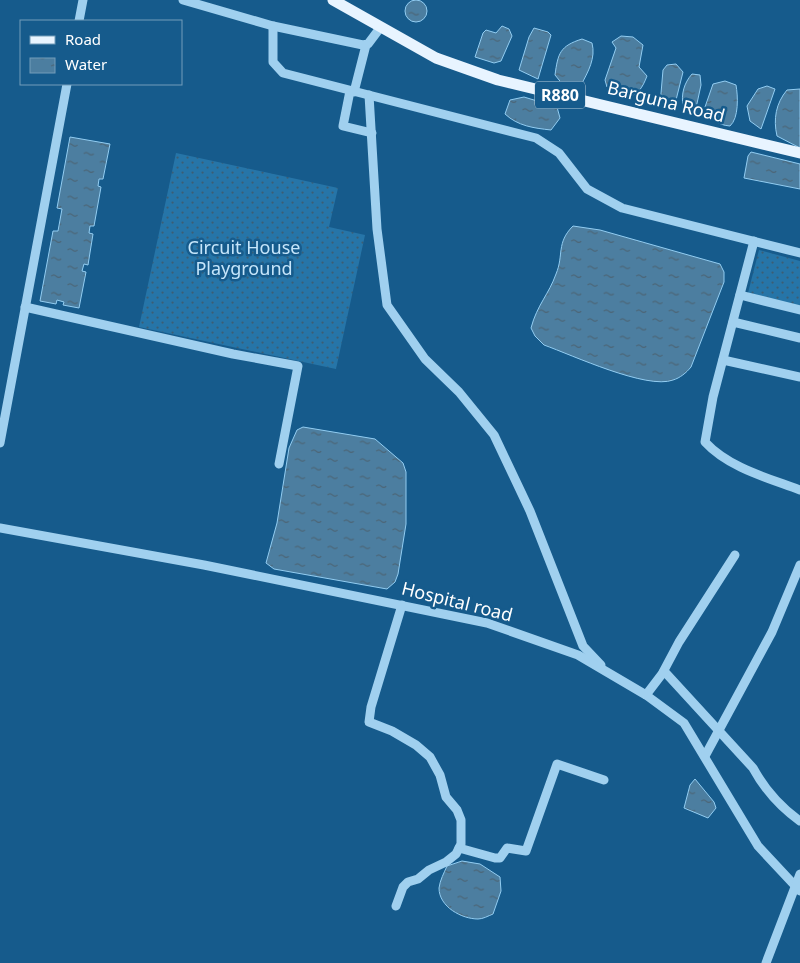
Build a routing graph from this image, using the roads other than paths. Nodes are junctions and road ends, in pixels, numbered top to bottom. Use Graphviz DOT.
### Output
graph roads {
  1 [pos="83,0"];
  2 [pos="184,0"];
  3 [pos="333,0"];
  4 [pos="79,20"];
  5 [pos="273,26"];
  6 [pos="380,28"];
  7 [pos="366,45"];
  8 [pos="67,85"];
  9 [pos="352,91"];
  10 [pos="369,95"];
  11 [pos="372,133"];
  12 [pos="800,153"];
  13 [pos="754,241"];
  14 [pos="800,253"];
  15 [pos="740,295"];
  16 [pos="25,307"];
  17 [pos="800,310"];
  18 [pos="733,322"];
  19 [pos="800,338"];
  20 [pos="723,360"];
  21 [pos="800,377"];
  22 [pos="0,443"];
  23 [pos="279,464"];
  24 [pos="800,490"];
  25 [pos="0,528"];
  26 [pos="735,555"];
  27 [pos="800,565"];
  28 [pos="402,605"];
  29 [pos="607,672"];
  30 [pos="663,673"];
  31 [pos="647,693"];
  32 [pos="719,732"];
  33 [pos="705,756"];
  34 [pos="604,780"];
  35 [pos="800,821"];
  36 [pos="459,848"];
  37 [pos="800,874"];
  38 [pos="798,890"];
  39 [pos="396,906"];
  40 [pos="766,963"];
  1 -- 4 [label="street"];
  2 -- 5 [label="street"];
  3 -- 6 [label="main road, Barguna Road / R880"];
  5 -- 7 [label="street"];
  5 -- 9 [label="street"];
  6 -- 7 [label="street"];
  6 -- 12 [label="main road, Barguna Road / R880"];
  7 -- 9 [label="street"];
  8 -- 16 [label="street"];
  9 -- 10 [label="street"];
  9 -- 11 [label="street"];
  10 -- 11 [label="street"];
  10 -- 13 [label="street"];
  11 -- 29 [label="street"];
  13 -- 14 [label="street"];
  13 -- 15 [label="street"];
  15 -- 17 [label="street"];
  15 -- 18 [label="street"];
  16 -- 22 [label="street"];
  16 -- 23 [label="street"];
  18 -- 19 [label="street"];
  18 -- 20 [label="street"];
  20 -- 21 [label="street"];
  20 -- 24 [label="street"];
  25 -- 28 [label="street, Hospital road"];
  26 -- 30 [label="street"];
  27 -- 32 [label="street"];
  28 -- 29 [label="street, Hospital road"];
  28 -- 36 [label="street"];
  29 -- 31 [label="street, Hospital road"];
  30 -- 31 [label="street"];
  30 -- 32 [label="street"];
  31 -- 33 [label="street, Hospital road"];
  32 -- 33 [label="street"];
  32 -- 35 [label="street"];
  33 -- 38 [label="street, Hospital road"];
  34 -- 36 [label="street"];
  36 -- 39 [label="street"];
  37 -- 38 [label="street"];
  38 -- 40 [label="street"];
}
